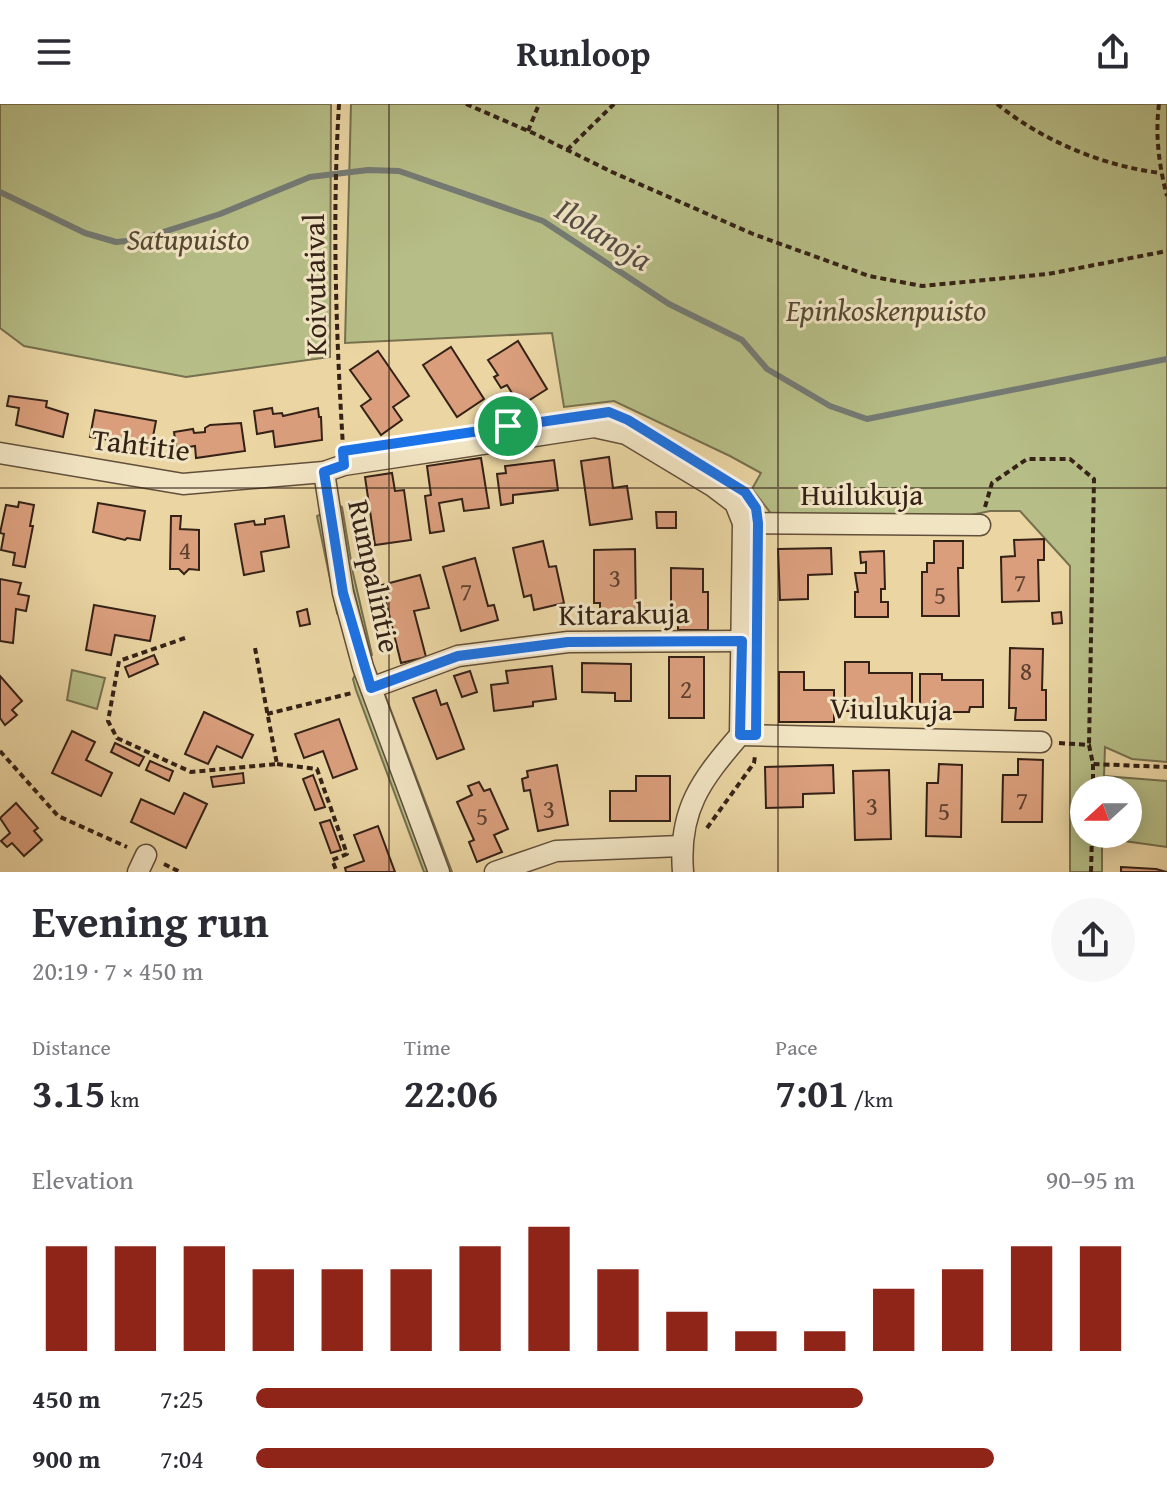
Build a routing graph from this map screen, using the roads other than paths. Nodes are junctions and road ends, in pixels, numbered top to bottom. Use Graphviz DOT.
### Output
graph roads {
  1 [pos="0,453"];
  2 [pos="324,472"];
  3 [pos="743,523"];
  4 [pos="980,525"];
  5 [pos="742,641"];
  6 [pos="371,688"];
  7 [pos="748,735"];
  8 [pos="1041,742"];
  9 [pos="681,846"];
  10 [pos="439,872"];
  11 [pos="495,872"];
  12 [pos="683,872"];
  1 -- 2 [label="street, Tahtitie"];
  2 -- 3 [label="street, Tahtitie"];
  2 -- 6 [label="street, Rumpalintie"];
  3 -- 4 [label="street, Huilukuja"];
  3 -- 5 [label="street"];
  5 -- 6 [label="street, Kitarakuja"];
  5 -- 7 [label="street"];
  6 -- 10 [label="street, Rumpalintie"];
  7 -- 8 [label="street, Viulukuja"];
  7 -- 9 [label="street"];
  9 -- 11 [label="street"];
  9 -- 12 [label="street"];
}
